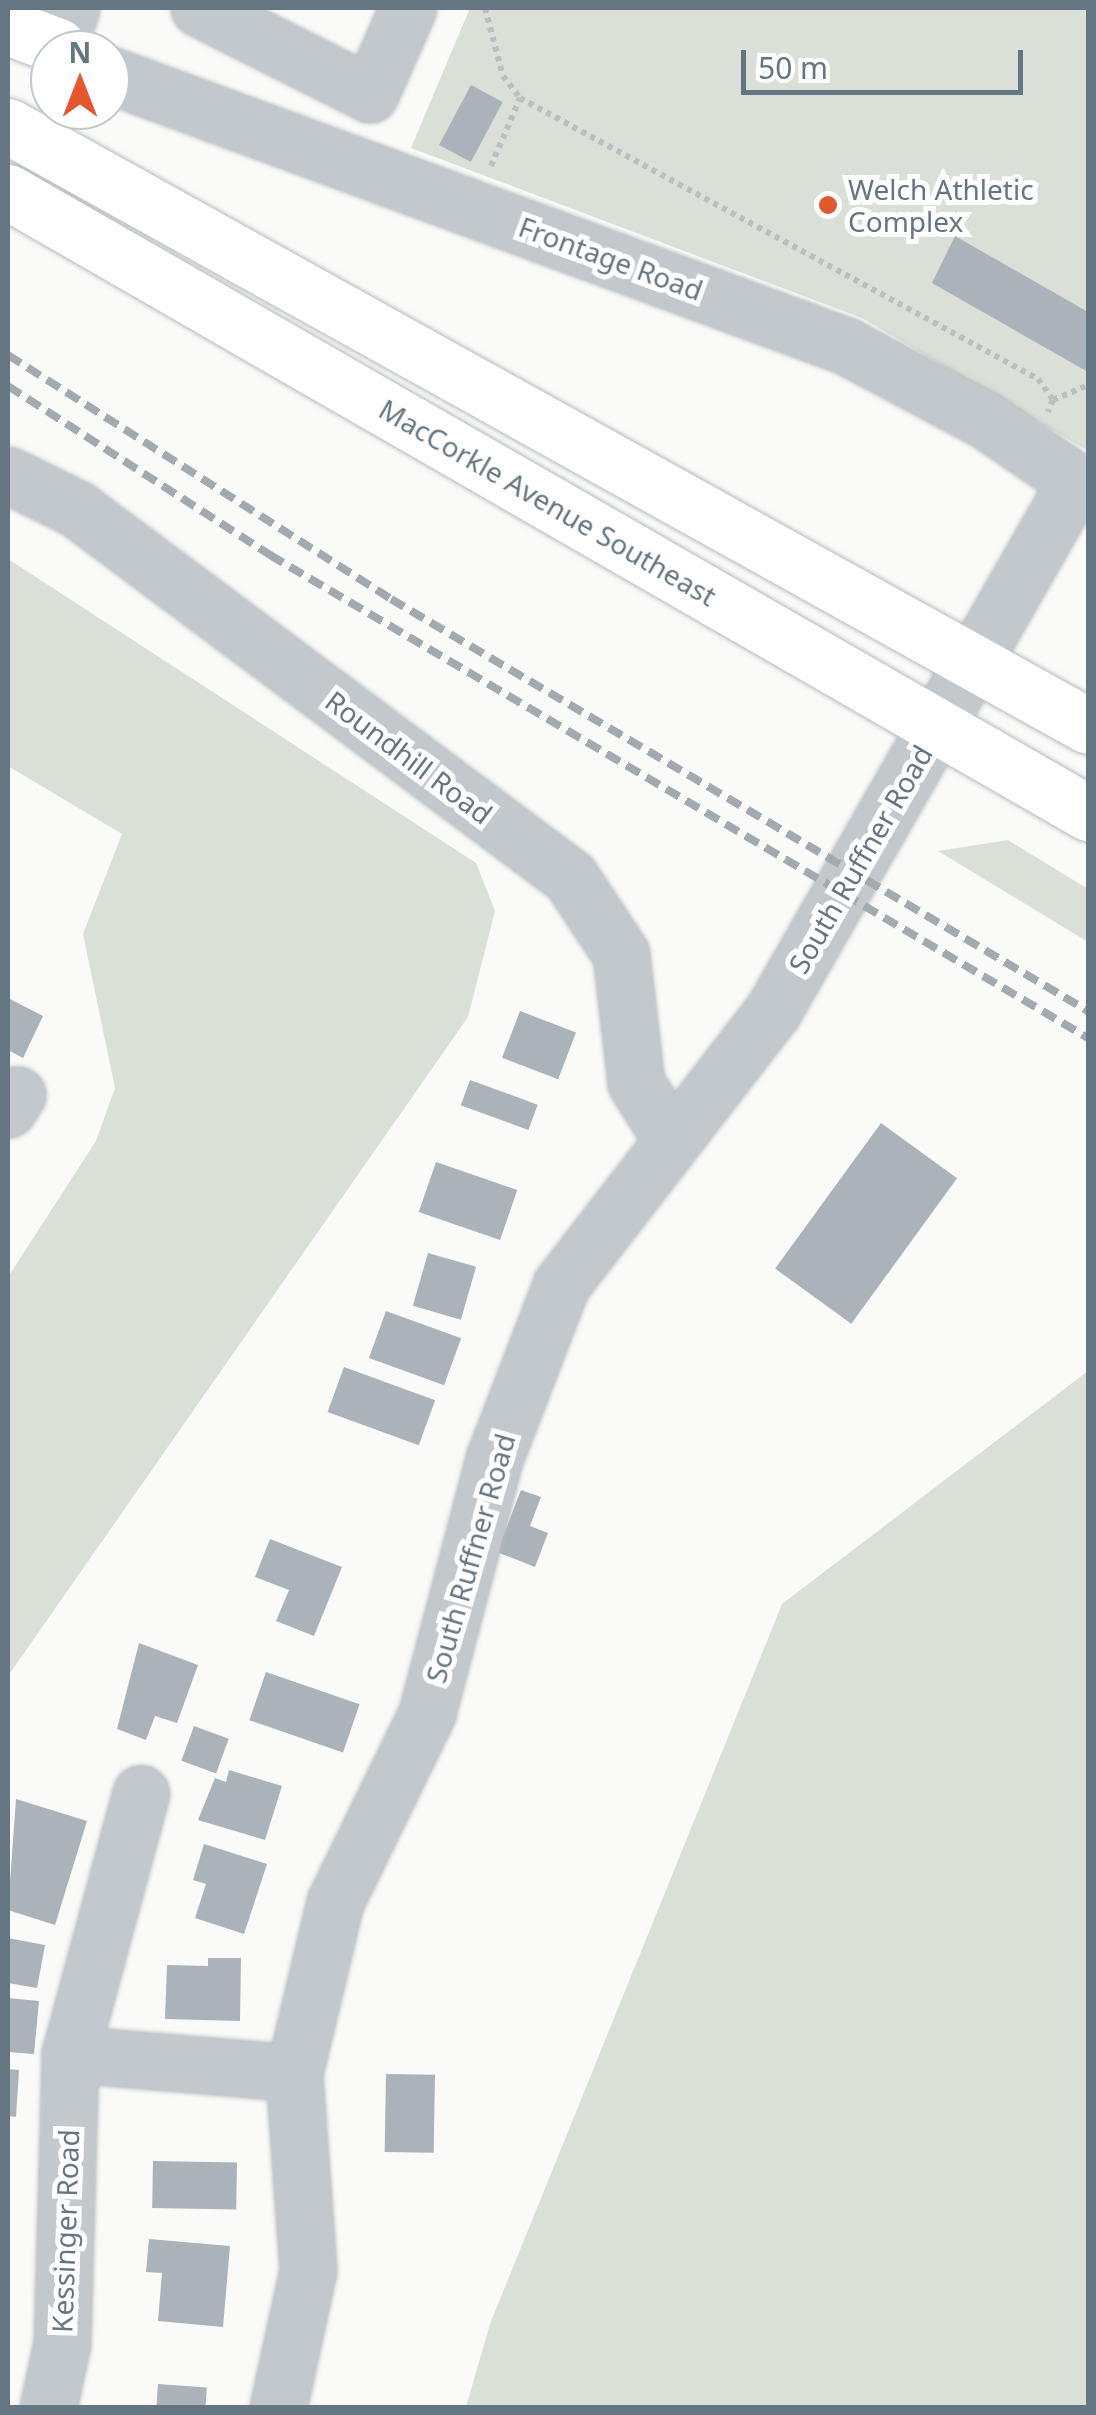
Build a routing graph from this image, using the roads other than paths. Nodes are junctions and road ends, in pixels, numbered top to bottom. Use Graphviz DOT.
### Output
graph roads {
  1 [pos="199,8"];
  2 [pos="408,8"];
  3 [pos="257,18"];
  4 [pos="130,82"];
  5 [pos="8,126"];
  6 [pos="8,192"];
  7 [pos="8,475"];
  8 [pos="1082,486"];
  9 [pos="973,661"];
  10 [pos="937,724"];
  11 [pos="1088,726"];
  12 [pos="1088,813"];
  13 [pos="671,1140"];
  14 [pos="141,1793"];
  15 [pos="70,2054"];
  16 [pos="294,2073"];
  17 [pos="48,2408"];
  18 [pos="278,2408"];
  1 -- 3 [label="street"];
  2 -- 3 [label="street"];
  4 -- 8 [label="street, Frontage Road"];
  5 -- 9 [label="main road"];
  6 -- 10 [label="main road, MacCorkle Avenue Southeast"];
  7 -- 13 [label="street, Roundhill Road"];
  8 -- 9 [label="street, South Ruffner Road"];
  9 -- 10 [label="street, South Ruffner Road"];
  9 -- 11 [label="main road"];
  10 -- 12 [label="main road, MacCorkle Avenue Southeast"];
  10 -- 13 [label="street, South Ruffner Road"];
  13 -- 16 [label="street, South Ruffner Road"];
  14 -- 15 [label="street, Kessinger Road"];
  15 -- 16 [label="street"];
  15 -- 17 [label="street, Kessinger Road"];
  16 -- 18 [label="street, South Ruffner Road"];
}
